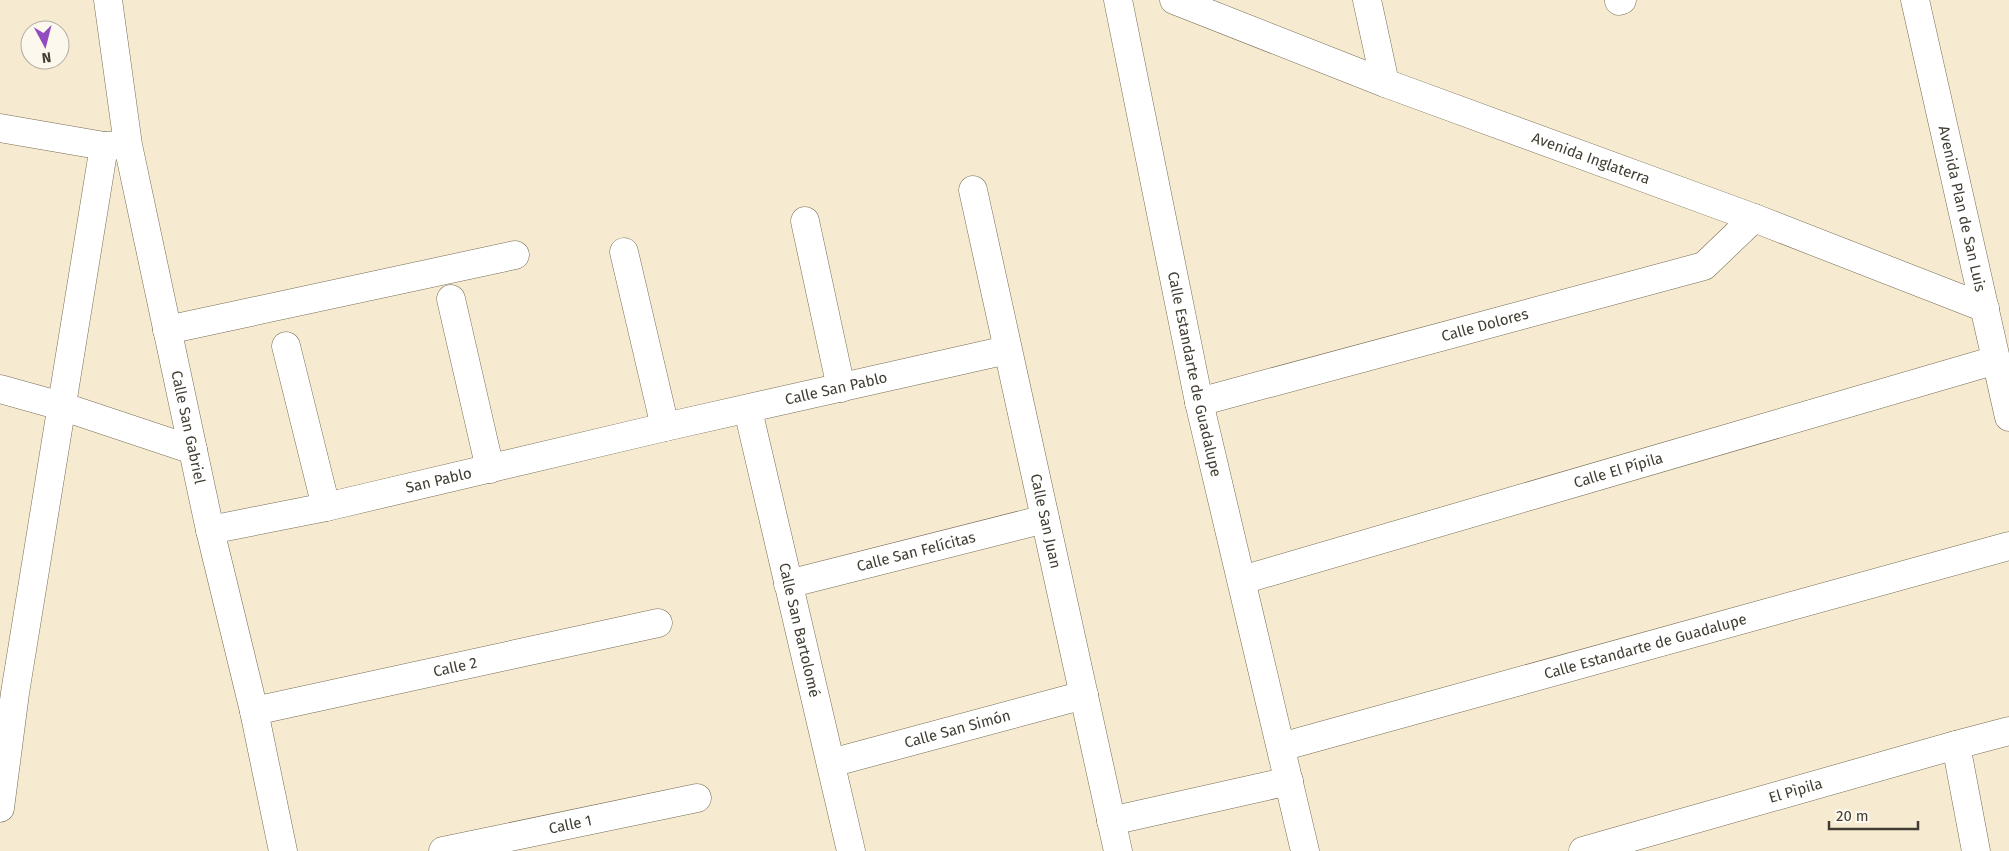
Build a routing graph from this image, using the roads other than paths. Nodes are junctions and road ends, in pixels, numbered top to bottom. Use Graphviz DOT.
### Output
graph roads {
  1 [pos="108,0"];
  2 [pos="1118,0"];
  3 [pos="1174,0"];
  4 [pos="1367,0"];
  5 [pos="1915,0"];
  6 [pos="1385,83"];
  7 [pos="0,128"];
  8 [pos="116,145"];
  9 [pos="973,190"];
  10 [pos="1754,218"];
  11 [pos="805,222"];
  12 [pos="624,252"];
  13 [pos="514,255"];
  14 [pos="452,299"];
  15 [pos="1997,312"];
  16 [pos="167,330"];
  17 [pos="286,346"];
  18 [pos="1007,350"];
  19 [pos="1996,360"];
  20 [pos="841,388"];
  21 [pos="0,389"];
  22 [pos="1199,402"];
  23 [pos="61,406"];
  24 [pos="748,410"];
  25 [pos="2009,417"];
  26 [pos="665,427"];
  27 [pos="193,450"];
  28 [pos="490,469"];
  29 [pos="326,507"];
  30 [pos="1045,519"];
  31 [pos="210,530"];
  32 [pos="2009,546"];
  33 [pos="1242,580"];
  34 [pos="788,584"];
  35 [pos="658,623"];
  36 [pos="1084,695"];
  37 [pos="254,711"];
  38 [pos="2009,731"];
  39 [pos="1956,745"];
  40 [pos="1281,747"];
  41 [pos="831,763"];
  42 [pos="1289,781"];
  43 [pos="697,798"];
  44 [pos="0,808"];
  45 [pos="1111,821"];
  46 [pos="283,851"];
  47 [pos="443,851"];
  48 [pos="851,851"];
  49 [pos="1118,851"];
  50 [pos="1305,851"];
  51 [pos="1583,851"];
  52 [pos="1976,851"];
  1 -- 8 [label="street, Calle San Gabriel"];
  2 -- 22 [label="street, Calle Estandarte de Guadalupe"];
  3 -- 6 [label="street, Avenida Inglaterra"];
  4 -- 6 [label="street"];
  5 -- 15 [label="street, Avenida Plan de San Luis"];
  6 -- 10 [label="street, Avenida Inglaterra"];
  7 -- 8 [label="street"];
  8 -- 16 [label="street, Calle San Gabriel"];
  8 -- 23 [label="street"];
  9 -- 18 [label="street, Calle San Juan"];
  10 -- 15 [label="street, Avenida Inglaterra"];
  10 -- 22 [label="street, Calle Dolores"];
  11 -- 20 [label="street"];
  12 -- 26 [label="street"];
  13 -- 16 [label="street"];
  14 -- 28 [label="street"];
  15 -- 19 [label="street, Avenida Plan de San Luis"];
  16 -- 27 [label="street, Calle San Gabriel"];
  17 -- 29 [label="street"];
  18 -- 20 [label="street, Calle San Pablo"];
  18 -- 30 [label="street, Calle San Juan"];
  19 -- 25 [label="street, Avenida Plan de San Luis"];
  19 -- 33 [label="street, Calle El Pípila"];
  20 -- 24 [label="street, Calle San Pablo"];
  21 -- 23 [label="street"];
  22 -- 33 [label="street, Calle Estandarte de Guadalupe"];
  23 -- 27 [label="street"];
  23 -- 44 [label="street"];
  24 -- 26 [label="street, Calle San Pablo"];
  24 -- 34 [label="street, Calle San Bartolomé"];
  26 -- 28 [label="street, San Pablo"];
  27 -- 31 [label="street, Calle San Gabriel"];
  28 -- 29 [label="street, San Pablo"];
  29 -- 31 [label="street, San Pablo"];
  30 -- 34 [label="street, Calle San Felícitas"];
  30 -- 36 [label="street, Calle San Juan"];
  31 -- 37 [label="street, Calle San Gabriel"];
  32 -- 40 [label="street, Calle Estandarte de Guadalupe"];
  33 -- 40 [label="street, Calle Estandarte de Guadalupe"];
  34 -- 41 [label="street, Calle San Bartolomé"];
  35 -- 37 [label="street, Calle 2"];
  36 -- 41 [label="street, Calle San Simón"];
  36 -- 45 [label="street, Calle San Juan"];
  37 -- 46 [label="street, Calle San Gabriel"];
  38 -- 39 [label="street, El Pìpila"];
  39 -- 51 [label="street, El Pìpila"];
  39 -- 52 [label="street"];
  40 -- 42 [label="street, Calle Estandarte de Guadalupe"];
  41 -- 48 [label="street, Calle San Bartolomé"];
  42 -- 45 [label="street"];
  42 -- 50 [label="street, Calle Estandarte de Guadalupe"];
  43 -- 47 [label="street, Calle 1"];
  45 -- 49 [label="street, Calle San Juan"];
}
